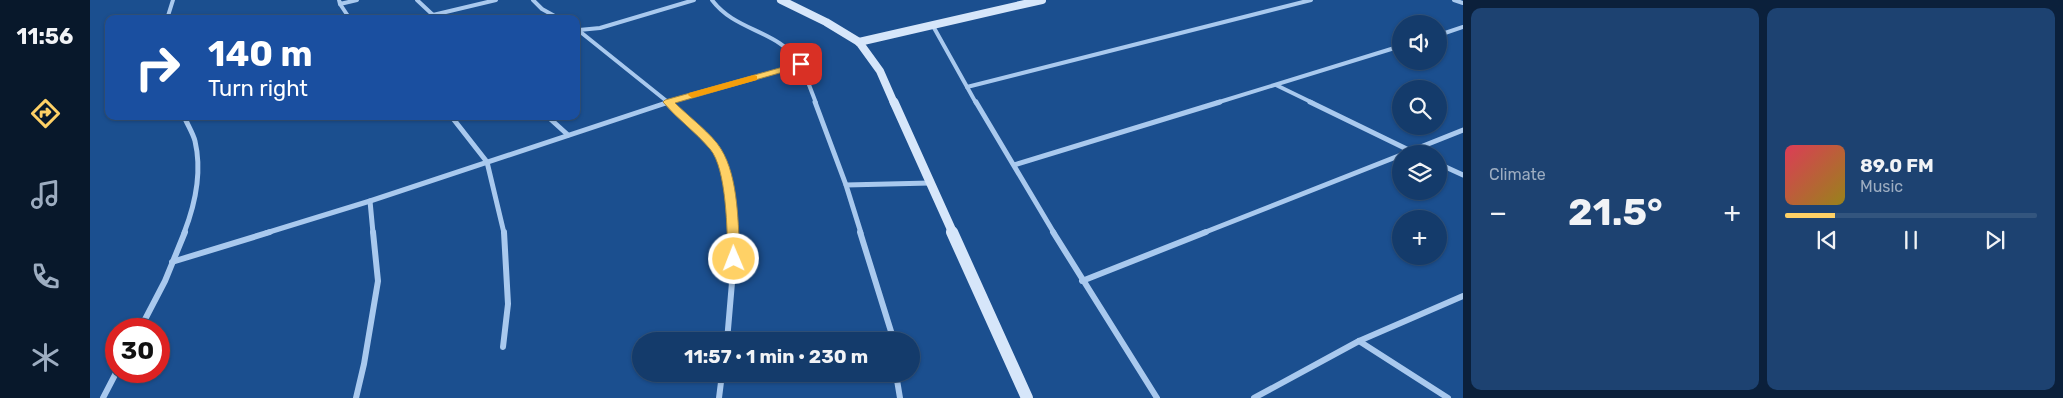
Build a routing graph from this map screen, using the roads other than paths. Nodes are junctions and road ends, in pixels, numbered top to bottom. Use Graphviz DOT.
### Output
graph roads {
  1 [pos="173,0"];
  2 [pos="356,0"];
  3 [pos="417,0"];
  4 [pos="496,0"];
  5 [pos="533,0"];
  6 [pos="694,0"];
  7 [pos="712,0"];
  8 [pos="781,0"];
  9 [pos="1042,0"];
  10 [pos="1311,0"];
  11 [pos="1454,0"];
  12 [pos="339,2"];
  13 [pos="1463,3"];
  14 [pos="433,14"];
  15 [pos="168,15"];
  16 [pos="347,15"];
  17 [pos="553,15"];
  18 [pos="933,26"];
  19 [pos="1463,27"];
  20 [pos="580,29"];
  21 [pos="580,31"];
  22 [pos="1447,32"];
  23 [pos="859,42"];
  24 [pos="1392,49"];
  25 [pos="801,64"];
  26 [pos="1276,85"];
  27 [pos="967,87"];
  28 [pos="668,102"];
  29 [pos="186,120"];
  30 [pos="454,120"];
  31 [pos="551,120"];
  32 [pos="1463,130"];
  33 [pos="568,135"];
  34 [pos="1398,145"];
  35 [pos="1425,145"];
  36 [pos="1392,158"];
  37 [pos="487,162"];
  38 [pos="1014,165"];
  39 [pos="1447,168"];
  40 [pos="1463,175"];
  41 [pos="931,183"];
  42 [pos="846,185"];
  43 [pos="370,202"];
  44 [pos="172,262"];
  45 [pos="1082,281"];
  46 [pos="1463,296"];
  47 [pos="145,318"];
  48 [pos="728,332"];
  49 [pos="891,332"];
  50 [pos="1359,341"];
  51 [pos="503,347"];
  52 [pos="721,382"];
  53 [pos="897,382"];
  54 [pos="111,383"];
  55 [pos="103,398"];
  56 [pos="356,398"];
  57 [pos="719,398"];
  58 [pos="900,398"];
  59 [pos="1027,398"];
  60 [pos="1157,398"];
  61 [pos="1254,398"];
  62 [pos="1448,398"];
  1 -- 15 [label="street"];
  2 -- 12 [label="street"];
  3 -- 14 [label="street"];
  4 -- 14 [label="street"];
  5 -- 17 [label="street"];
  6 -- 20 [label="street"];
  7 -- 25 [label="street"];
  8 -- 23 [label="street"];
  9 -- 18 [label="street"];
  10 -- 27 [label="street"];
  11 -- 13 [label="street"];
  12 -- 16 [label="street"];
  18 -- 23 [label="street"];
  18 -- 27 [label="street"];
  19 -- 22 [label="street"];
  21 -- 28 [label="street"];
  23 -- 41 [label="street"];
  24 -- 26 [label="street"];
  25 -- 28 [label="street"];
  25 -- 42 [label="street"];
  26 -- 34 [label="street"];
  26 -- 38 [label="street"];
  27 -- 38 [label="street"];
  28 -- 33 [label="street"];
  28 -- 48 [label="street"];
  29 -- 44 [label="street"];
  30 -- 37 [label="street"];
  31 -- 33 [label="street"];
  32 -- 35 [label="street"];
  33 -- 37 [label="street"];
  36 -- 45 [label="street"];
  37 -- 43 [label="street"];
  37 -- 51 [label="street"];
  38 -- 45 [label="street"];
  39 -- 40 [label="street"];
  41 -- 42 [label="street"];
  41 -- 59 [label="street"];
  42 -- 49 [label="street"];
  43 -- 44 [label="street"];
  43 -- 56 [label="street"];
  44 -- 47 [label="street"];
  45 -- 60 [label="street"];
  46 -- 50 [label="street"];
  50 -- 61 [label="street"];
  50 -- 62 [label="street"];
  52 -- 57 [label="street"];
  53 -- 58 [label="street"];
  54 -- 55 [label="street"];
}
